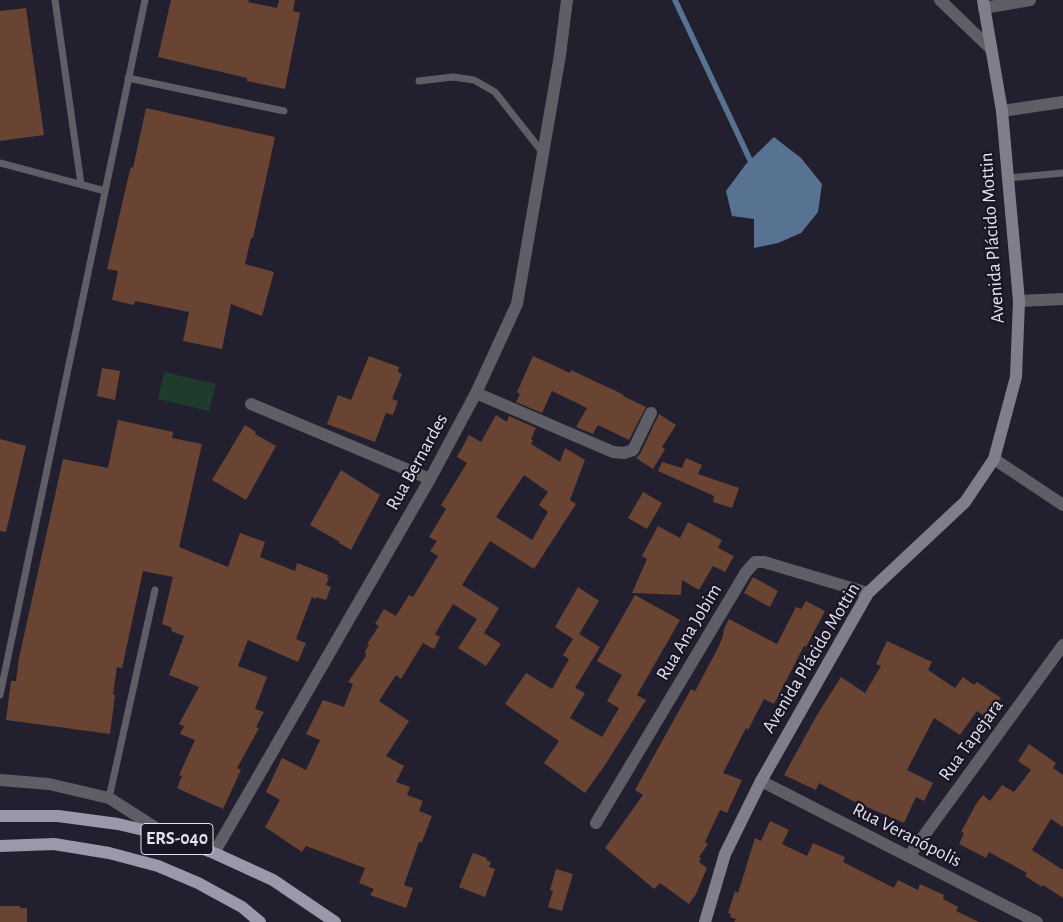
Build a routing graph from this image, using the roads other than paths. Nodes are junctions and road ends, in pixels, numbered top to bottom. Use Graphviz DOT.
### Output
graph roads {
  1 [pos="55,0"];
  2 [pos="145,0"];
  3 [pos="566,0"];
  4 [pos="940,0"];
  5 [pos="1030,0"];
  6 [pos="983,4"];
  7 [pos="990,48"];
  8 [pos="128,78"];
  9 [pos="420,81"];
  10 [pos="1063,102"];
  11 [pos="1063,107"];
  12 [pos="284,111"];
  13 [pos="1002,111"];
  14 [pos="543,154"];
  15 [pos="0,163"];
  16 [pos="1063,173"];
  17 [pos="1008,178"];
  18 [pos="81,184"];
  19 [pos="105,191"];
  20 [pos="1063,299"];
  21 [pos="1019,301"];
  22 [pos="476,393"];
  23 [pos="252,404"];
  24 [pos="651,413"];
  25 [pos="994,459"];
  26 [pos="430,479"];
  27 [pos="1063,505"];
  28 [pos="155,590"];
  29 [pos="868,593"];
  30 [pos="1063,645"];
  31 [pos="0,695"];
  32 [pos="0,780"];
  33 [pos="760,781"];
  34 [pos="109,798"];
  35 [pos="0,816"];
  36 [pos="596,823"];
  37 [pos="169,836"];
  38 [pos="0,846"];
  39 [pos="214,853"];
  40 [pos="909,856"];
  41 [pos="260,922"];
  42 [pos="335,922"];
  43 [pos="705,922"];
  44 [pos="1037,922"];
  1 -- 18 [label="lane"];
  2 -- 8 [label="lane"];
  3 -- 14 [label="street, Rua Bernardes"];
  4 -- 7 [label="street"];
  5 -- 6 [label="street"];
  6 -- 7 [label="main road, Avenida Plácido Mottin"];
  7 -- 13 [label="main road, Avenida Plácido Mottin"];
  8 -- 12 [label="lane"];
  8 -- 19 [label="lane"];
  9 -- 14 [label="lane"];
  10 -- 11 [label="lane"];
  10 -- 13 [label="street"];
  13 -- 17 [label="main road, Avenida Plácido Mottin"];
  14 -- 22 [label="street, Rua Bernardes"];
  15 -- 18 [label="lane"];
  16 -- 17 [label="lane"];
  17 -- 21 [label="main road, Avenida Plácido Mottin"];
  18 -- 19 [label="lane"];
  19 -- 31 [label="lane"];
  20 -- 21 [label="street"];
  21 -- 25 [label="main road, Avenida Plácido Mottin"];
  22 -- 24 [label="street"];
  22 -- 26 [label="street, Rua Bernardes"];
  23 -- 26 [label="street"];
  25 -- 27 [label="street"];
  25 -- 29 [label="main road, Avenida Plácido Mottin"];
  26 -- 39 [label="street, Rua Bernardes"];
  28 -- 34 [label="lane"];
  29 -- 33 [label="main road, Avenida Plácido Mottin"];
  29 -- 36 [label="street, Rua Ana Jobim"];
  30 -- 40 [label="street, Rua Tapejara"];
  32 -- 34 [label="street"];
  33 -- 40 [label="street, Rua Veranópolis"];
  33 -- 43 [label="main road, Avenida Plácido Mottin"];
  34 -- 37 [label="street"];
  35 -- 37 [label="main road, ERS-040"];
  37 -- 39 [label="main road, ERS-040"];
  38 -- 41 [label="main road, ERS-040"];
  39 -- 42 [label="main road, ERS-040"];
  40 -- 44 [label="street, Rua Veranópolis"];
}
